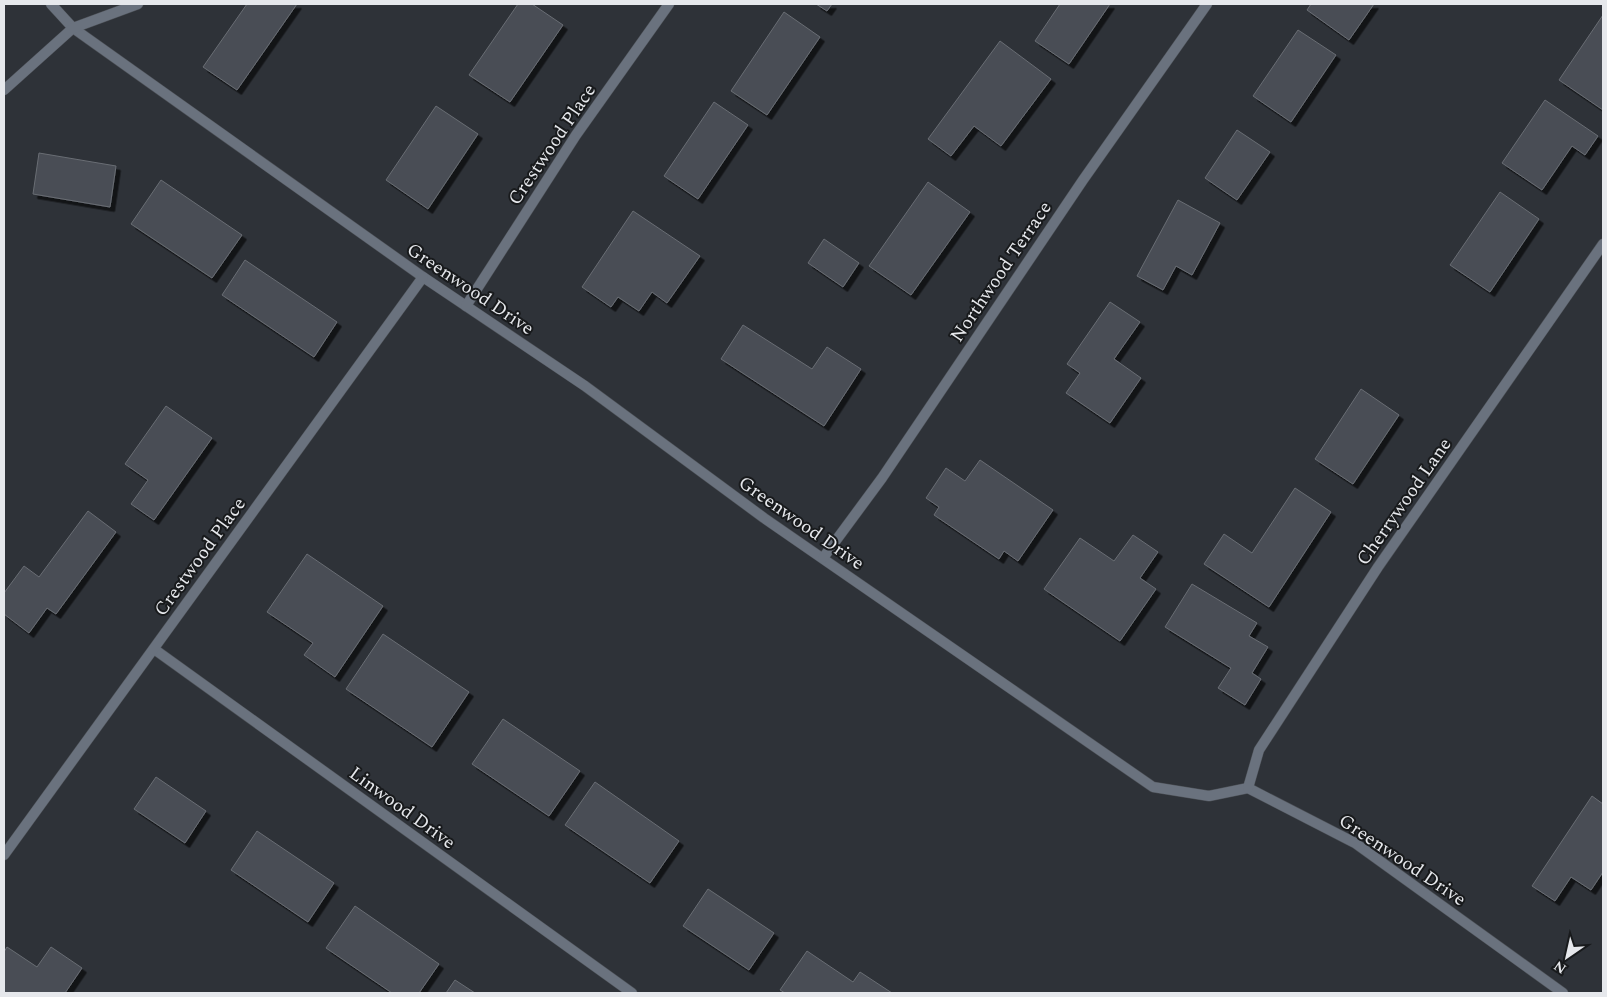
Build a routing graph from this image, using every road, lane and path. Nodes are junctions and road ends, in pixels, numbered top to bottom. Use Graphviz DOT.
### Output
graph roads {
  1 [pos="51,4"];
  2 [pos="138,4"];
  3 [pos="670,4"];
  4 [pos="1206,4"];
  5 [pos="72,28"];
  6 [pos="4,90"];
  7 [pos="1603,244"];
  8 [pos="423,277"];
  9 [pos="466,306"];
  10 [pos="823,558"];
  11 [pos="154,648"];
  12 [pos="1248,788"];
  13 [pos="4,855"];
  14 [pos="632,993"];
  15 [pos="1563,993"];
  1 -- 5 [label="street, Greenwood Drive"];
  2 -- 5 [label="street"];
  3 -- 9 [label="street, Crestwood Place"];
  4 -- 10 [label="street, Northwood Terrace"];
  5 -- 6 [label="street"];
  5 -- 8 [label="street, Greenwood Drive"];
  7 -- 12 [label="street, Cherrywood Lane"];
  8 -- 9 [label="street, Greenwood Drive"];
  8 -- 11 [label="street, Crestwood Place"];
  9 -- 10 [label="street, Greenwood Drive"];
  10 -- 12 [label="street, Greenwood Drive"];
  11 -- 13 [label="street, Crestwood Place"];
  11 -- 14 [label="street, Linwood Drive"];
  12 -- 15 [label="street, Greenwood Drive"];
}
